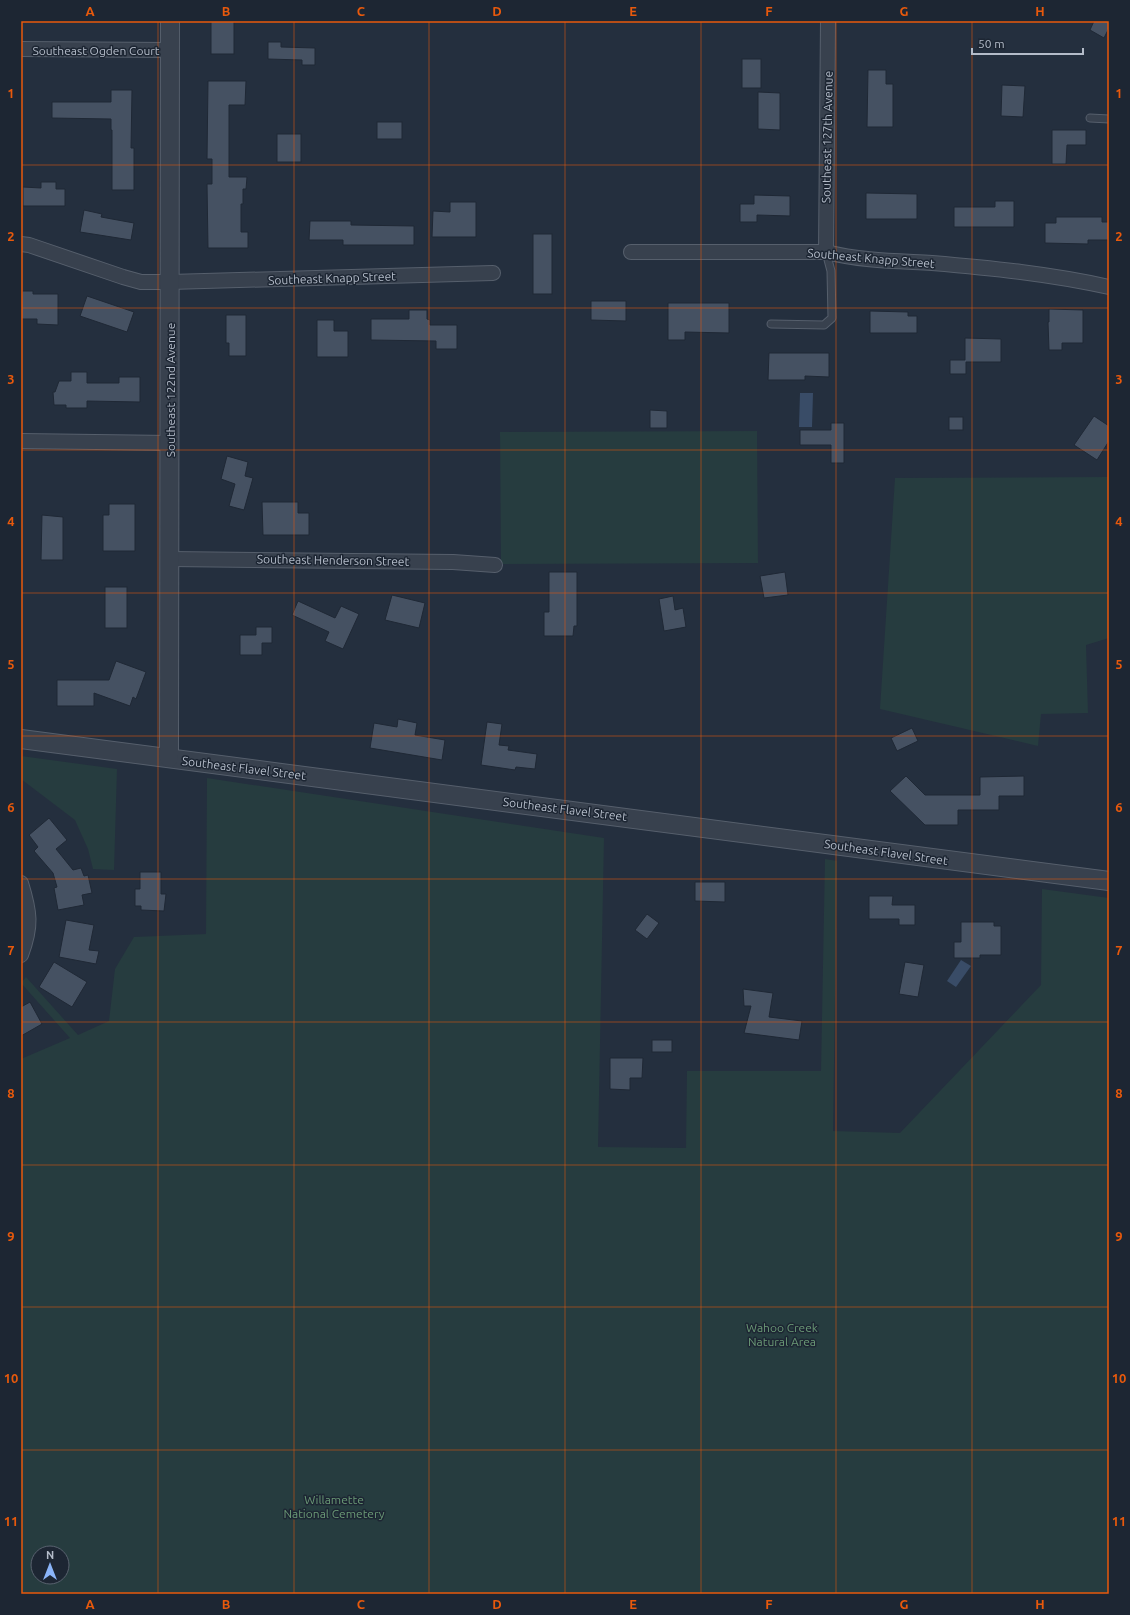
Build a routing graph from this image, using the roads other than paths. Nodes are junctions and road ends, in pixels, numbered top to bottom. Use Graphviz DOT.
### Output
graph roads {
  1 [pos="170,21"];
  2 [pos="828,21"];
  3 [pos="21,50"];
  4 [pos="170,50"];
  5 [pos="1090,118"];
  6 [pos="1109,119"];
  7 [pos="21,244"];
  8 [pos="631,252"];
  9 [pos="826,252"];
  10 [pos="493,273"];
  11 [pos="170,282"];
  12 [pos="1109,287"];
  13 [pos="771,324"];
  14 [pos="21,441"];
  15 [pos="170,443"];
  16 [pos="170,559"];
  17 [pos="495,565"];
  18 [pos="21,739"];
  19 [pos="169,758"];
  20 [pos="1109,882"];
  21 [pos="21,883"];
  22 [pos="21,954"];
  1 -- 4 [label="street, Southeast 122nd Avenue"];
  2 -- 9 [label="street, Southeast 127th Avenue"];
  3 -- 4 [label="street, Southeast Ogden Court"];
  4 -- 11 [label="street, Southeast 122nd Avenue"];
  5 -- 6 [label="lane"];
  7 -- 11 [label="street, Southeast Knapp Street"];
  8 -- 9 [label="street, Southeast Knapp Street"];
  9 -- 12 [label="street, Southeast Knapp Street"];
  9 -- 13 [label="lane"];
  10 -- 11 [label="street, Southeast Knapp Street"];
  11 -- 15 [label="street, Southeast 122nd Avenue"];
  14 -- 15 [label="street"];
  15 -- 16 [label="street, Southeast 122nd Avenue"];
  16 -- 17 [label="street, Southeast Henderson Street"];
  16 -- 19 [label="street, Southeast 122nd Avenue"];
  18 -- 19 [label="street, Southeast Flavel Street"];
  19 -- 20 [label="street, Southeast Flavel Street"];
  21 -- 22 [label="street"];
}
